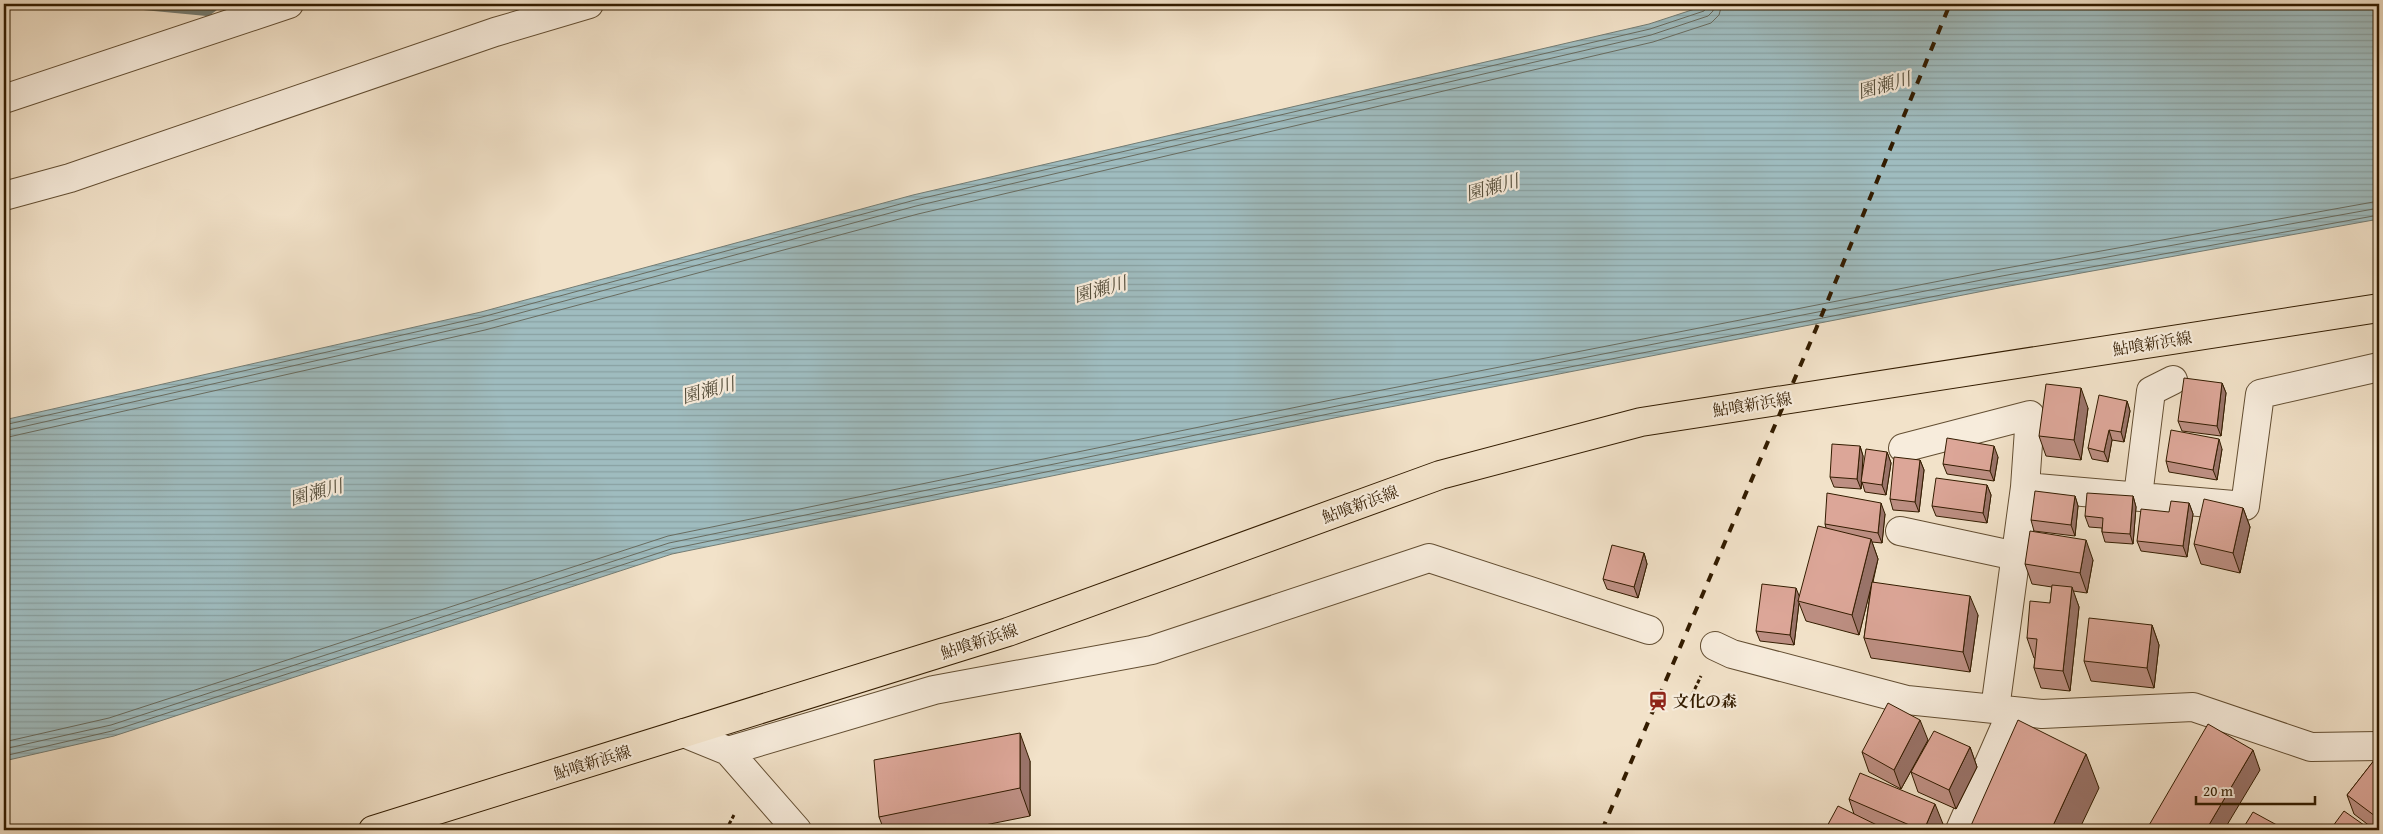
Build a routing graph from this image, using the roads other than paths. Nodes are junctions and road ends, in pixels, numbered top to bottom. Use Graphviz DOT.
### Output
graph roads {
  1 [pos="290,4"];
  2 [pos="589,4"];
  3 [pos="4,99"];
  4 [pos="4,196"];
  5 [pos="2379,308"];
  6 [pos="2379,367"];
  7 [pos="2173,380"];
  8 [pos="1903,448"];
  9 [pos="2025,486"];
  10 [pos="2138,496"];
  11 [pos="1900,531"];
  12 [pos="2016,556"];
  13 [pos="1649,630"];
  14 [pos="1715,646"];
  15 [pos="2004,710"];
  16 [pos="684,734"];
  17 [pos="2379,746"];
  18 [pos="728,751"];
  19 [pos="373,830"];
  20 [pos="797,830"];
  21 [pos="1960,830"];
  1 -- 3 [label="street"];
  2 -- 4 [label="street"];
  5 -- 16 [label="main road, 鮎喰新浜線"];
  6 -- 10 [label="street"];
  7 -- 10 [label="street"];
  8 -- 9 [label="street"];
  9 -- 10 [label="street"];
  9 -- 12 [label="street"];
  11 -- 12 [label="street"];
  12 -- 15 [label="street"];
  13 -- 18 [label="street"];
  14 -- 15 [label="street"];
  15 -- 17 [label="street"];
  15 -- 21 [label="street"];
  16 -- 18 [label="street"];
  16 -- 19 [label="main road, 鮎喰新浜線"];
  18 -- 20 [label="street"];
}
